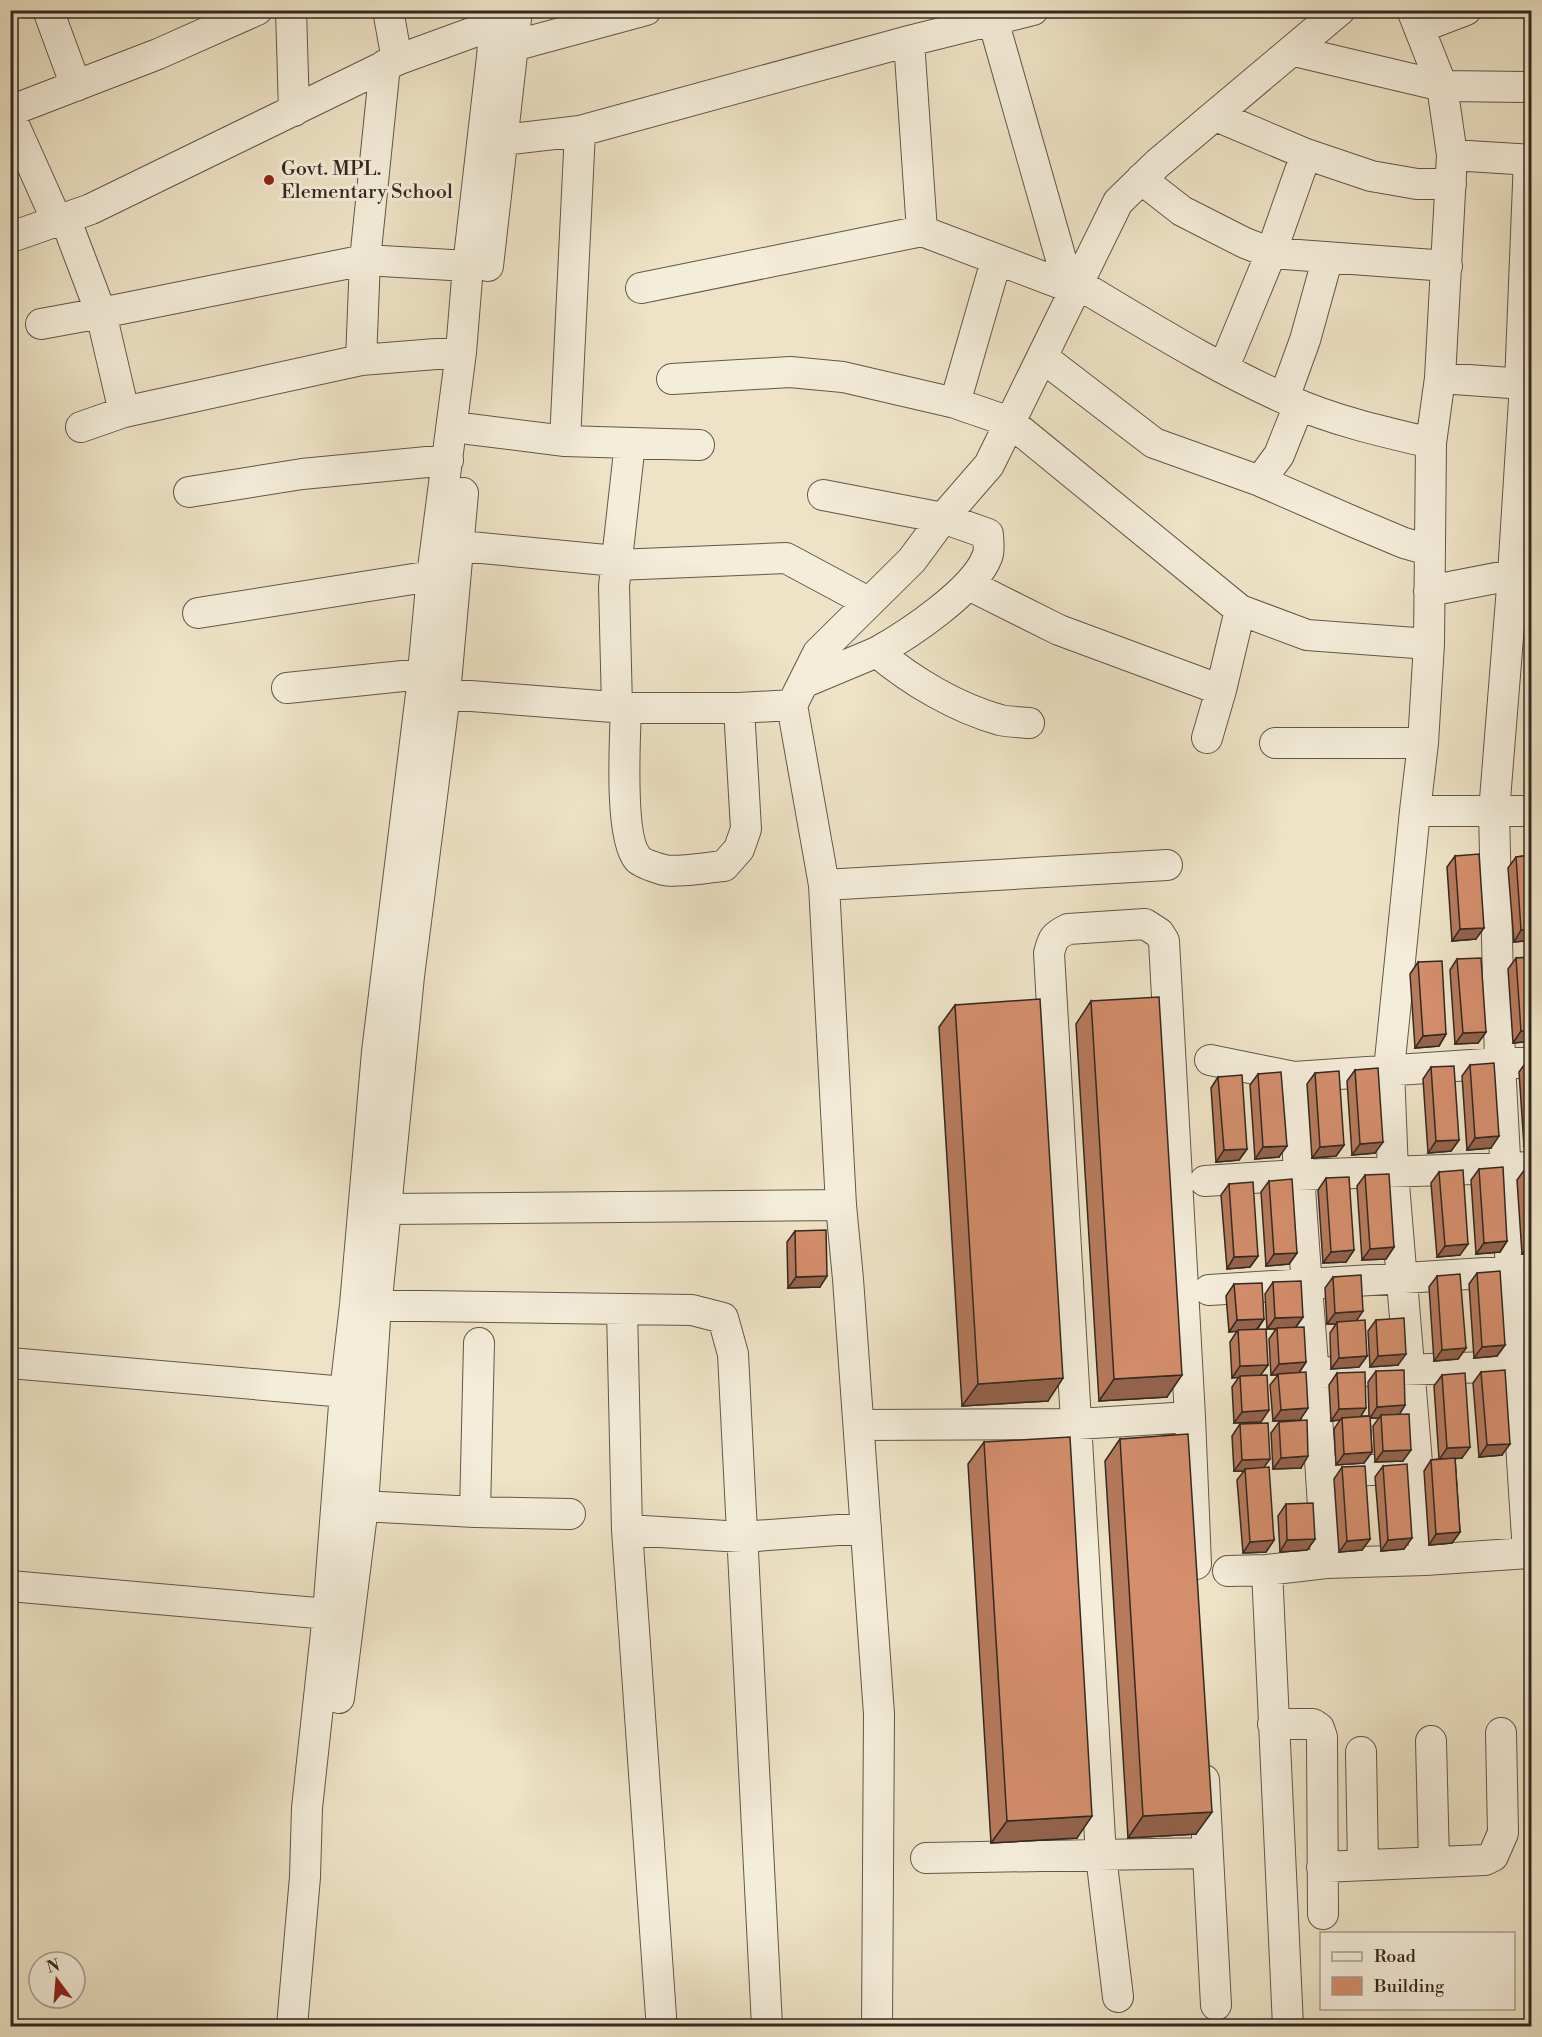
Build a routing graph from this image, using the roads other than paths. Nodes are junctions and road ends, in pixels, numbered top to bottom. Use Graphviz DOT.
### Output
graph roads {
  1 [pos="48,10"];
  2 [pos="257,10"];
  3 [pos="291,10"];
  4 [pos="388,10"];
  5 [pos="646,10"];
  6 [pos="1033,10"];
  7 [pos="1340,10"];
  8 [pos="1466,10"];
  9 [pos="1416,19"];
  10 [pos="993,20"];
  11 [pos="504,23"];
  12 [pos="909,41"];
  13 [pos="1294,51"];
  14 [pos="391,63"];
  15 [pos="76,86"];
  16 [pos="1442,86"];
  17 [pos="1532,87"];
  18 [pos="10,111"];
  19 [pos="294,111"];
  20 [pos="10,116"];
  21 [pos="1216,116"];
  22 [pos="580,131"];
  23 [pos="503,140"];
  24 [pos="1306,154"];
  25 [pos="1530,160"];
  26 [pos="1451,169"];
  27 [pos="1142,179"];
  28 [pos="61,220"];
  29 [pos="922,231"];
  30 [pos="17,234"];
  31 [pos="1271,253"];
  32 [pos="1329,257"];
  33 [pos="365,260"];
  34 [pos="996,261"];
  35 [pos="468,266"];
  36 [pos="1447,266"];
  37 [pos="1076,287"];
  38 [pos="641,288"];
  39 [pos="1527,310"];
  40 [pos="101,313"];
  41 [pos="41,324"];
  42 [pos="461,352"];
  43 [pos="1042,357"];
  44 [pos="361,360"];
  45 [pos="1224,367"];
  46 [pos="1440,378"];
  47 [pos="672,380"];
  48 [pos="1525,384"];
  49 [pos="1291,401"];
  50 [pos="954,403"];
  51 [pos="124,412"];
  52 [pos="1010,422"];
  53 [pos="81,427"];
  54 [pos="469,429"];
  55 [pos="565,441"];
  56 [pos="630,443"];
  57 [pos="1431,444"];
  58 [pos="699,445"];
  59 [pos="448,460"];
  60 [pos="1260,481"];
  61 [pos="189,492"];
  62 [pos="823,495"];
  63 [pos="943,518"];
  64 [pos="448,545"];
  65 [pos="1429,550"];
  66 [pos="616,561"];
  67 [pos="1522,573"];
  68 [pos="432,576"];
  69 [pos="969,585"];
  70 [pos="1429,591"];
  71 [pos="868,602"];
  72 [pos="1240,610"];
  73 [pos="198,614"];
  74 [pos="1429,644"];
  75 [pos="878,652"];
  76 [pos="422,674"];
  77 [pos="287,688"];
  78 [pos="1221,690"];
  79 [pos="445,694"];
  80 [pos="797,694"];
  81 [pos="622,707"];
  82 [pos="739,708"];
  83 [pos="1029,723"];
  84 [pos="1206,738"];
  85 [pos="1275,743"];
  86 [pos="1423,743"];
  87 [pos="1532,811"];
  88 [pos="1415,812"];
  89 [pos="1494,812"];
  90 [pos="1167,865"];
  91 [pos="824,885"];
  92 [pos="1210,1060"];
  93 [pos="1500,1063"];
  94 [pos="1532,1063"];
  95 [pos="1389,1070"];
  96 [pos="1294,1077"];
  97 [pos="1519,1167"];
  98 [pos="1393,1172"];
  99 [pos="1297,1175"];
  100 [pos="1205,1181"];
  101 [pos="841,1205"];
  102 [pos="386,1209"];
  103 [pos="1522,1271"];
  104 [pos="1403,1278"];
  105 [pos="1306,1282"];
  106 [pos="1209,1290"];
  107 [pos="366,1306"];
  108 [pos="622,1309"];
  109 [pos="479,1343"];
  110 [pos="10,1363"];
  111 [pos="1516,1366"];
  112 [pos="1411,1369"];
  113 [pos="1314,1373"];
  114 [pos="345,1392"];
  115 [pos="1190,1417"];
  116 [pos="1077,1424"];
  117 [pos="859,1425"];
  118 [pos="1417,1468"];
  119 [pos="1322,1472"];
  120 [pos="350,1506"];
  121 [pos="475,1512"];
  122 [pos="570,1514"];
  123 [pos="866,1528"];
  124 [pos="627,1530"];
  125 [pos="742,1537"];
  126 [pos="1425,1560"];
  127 [pos="1326,1563"];
  128 [pos="1267,1570"];
  129 [pos="1228,1571"];
  130 [pos="10,1586"];
  131 [pos="1197,1593"];
  132 [pos="328,1614"];
  133 [pos="1273,1724"];
  134 [pos="1501,1733"];
  135 [pos="1431,1741"];
  136 [pos="1361,1752"];
  137 [pos="1203,1758"];
  138 [pos="1207,1852"];
  139 [pos="1101,1856"];
  140 [pos="926,1858"];
  141 [pos="1434,1862"];
  142 [pos="1363,1865"];
  143 [pos="1322,1867"];
  144 [pos="306,1877"];
  145 [pos="1323,1914"];
  146 [pos="1118,1997"];
  147 [pos="1216,2005"];
  148 [pos="661,2016"];
  149 [pos="292,2026"];
  150 [pos="767,2026"];
  151 [pos="877,2026"];
  152 [pos="1288,2026"];
  1 -- 15 [label="street"];
  2 -- 15 [label="street"];
  3 -- 19 [label="street"];
  4 -- 14 [label="street"];
  5 -- 11 [label="street"];
  6 -- 10 [label="street"];
  7 -- 13 [label="street"];
  8 -- 9 [label="street"];
  9 -- 16 [label="street"];
  10 -- 12 [label="street"];
  10 -- 37 [label="street"];
  11 -- 14 [label="street"];
  11 -- 23 [label="street"];
  11 -- 35 [label="street"];
  12 -- 22 [label="street"];
  12 -- 29 [label="street"];
  13 -- 16 [label="street"];
  13 -- 21 [label="street"];
  14 -- 19 [label="street"];
  14 -- 33 [label="street"];
  15 -- 18 [label="street"];
  16 -- 17 [label="street"];
  16 -- 26 [label="street"];
  19 -- 28 [label="street"];
  20 -- 28 [label="street"];
  21 -- 24 [label="street"];
  21 -- 27 [label="street"];
  22 -- 23 [label="street"];
  22 -- 55 [label="street"];
  23 -- 54 [label="street"];
  24 -- 26 [label="street"];
  24 -- 31 [label="street"];
  25 -- 26 [label="street"];
  25 -- 39 [label="street"];
  26 -- 36 [label="street"];
  27 -- 31 [label="street"];
  27 -- 37 [label="street"];
  28 -- 30 [label="street"];
  28 -- 40 [label="street"];
  29 -- 34 [label="street"];
  29 -- 38 [label="street"];
  31 -- 32 [label="street"];
  31 -- 45 [label="street"];
  32 -- 36 [label="street"];
  32 -- 49 [label="street"];
  33 -- 35 [label="street"];
  33 -- 40 [label="street"];
  33 -- 44 [label="street"];
  34 -- 37 [label="street"];
  34 -- 50 [label="street"];
  35 -- 42 [label="street"];
  36 -- 46 [label="street"];
  37 -- 43 [label="street"];
  37 -- 45 [label="street"];
  39 -- 48 [label="street"];
  40 -- 41 [label="street"];
  40 -- 51 [label="street"];
  42 -- 44 [label="street"];
  42 -- 59 [label="street"];
  43 -- 52 [label="street"];
  43 -- 60 [label="street"];
  44 -- 51 [label="street"];
  45 -- 49 [label="street"];
  46 -- 48 [label="street"];
  46 -- 57 [label="street"];
  47 -- 50 [label="street"];
  48 -- 67 [label="street"];
  49 -- 57 [label="street"];
  49 -- 60 [label="street"];
  50 -- 52 [label="street"];
  51 -- 53 [label="street"];
  52 -- 63 [label="street"];
  52 -- 72 [label="street"];
  54 -- 55 [label="street"];
  54 -- 64 [label="street"];
  55 -- 56 [label="street"];
  56 -- 58 [label="street"];
  56 -- 66 [label="street"];
  57 -- 65 [label="street"];
  59 -- 61 [label="street"];
  59 -- 64 [label="street"];
  60 -- 65 [label="street"];
  62 -- 63 [label="street"];
  63 -- 69 [label="street"];
  63 -- 71 [label="street"];
  64 -- 66 [label="street"];
  64 -- 68 [label="street"];
  64 -- 79 [label="street"];
  65 -- 70 [label="street"];
  66 -- 71 [label="street"];
  66 -- 81 [label="street"];
  67 -- 70 [label="street"];
  67 -- 89 [label="street"];
  68 -- 73 [label="street"];
  68 -- 76 [label="street"];
  69 -- 75 [label="street"];
  69 -- 78 [label="street"];
  70 -- 74 [label="street"];
  71 -- 80 [label="street"];
  72 -- 74 [label="street"];
  72 -- 78 [label="street"];
  74 -- 86 [label="street"];
  75 -- 80 [label="street"];
  75 -- 83 [label="street"];
  76 -- 77 [label="street"];
  76 -- 107 [label="street"];
  78 -- 84 [label="street"];
  79 -- 81 [label="street"];
  79 -- 102 [label="street"];
  80 -- 82 [label="street"];
  80 -- 91 [label="street"];
  81 -- 82 [label="street"];
  81 -- 82 [label="street"];
  85 -- 86 [label="street"];
  86 -- 88 [label="street"];
  87 -- 89 [label="street"];
  88 -- 89 [label="street"];
  88 -- 95 [label="street"];
  89 -- 93 [label="street"];
  90 -- 91 [label="street"];
  91 -- 101 [label="street"];
  92 -- 96 [label="street"];
  93 -- 94 [label="street"];
  93 -- 95 [label="street"];
  93 -- 97 [label="street"];
  95 -- 96 [label="street"];
  95 -- 98 [label="street"];
  96 -- 99 [label="street"];
  97 -- 98 [label="street"];
  97 -- 103 [label="street"];
  98 -- 99 [label="street"];
  98 -- 104 [label="street"];
  99 -- 100 [label="street"];
  99 -- 105 [label="street"];
  101 -- 102 [label="street"];
  101 -- 117 [label="street"];
  102 -- 107 [label="street"];
  103 -- 104 [label="street"];
  103 -- 111 [label="street"];
  104 -- 105 [label="street"];
  104 -- 112 [label="street"];
  105 -- 106 [label="street"];
  105 -- 113 [label="street"];
  107 -- 108 [label="street"];
  107 -- 114 [label="street"];
  107 -- 120 [label="street"];
  108 -- 124 [label="street"];
  108 -- 125 [label="street"];
  109 -- 121 [label="street"];
  110 -- 114 [label="street"];
  111 -- 112 [label="street"];
  111 -- 126 [label="street"];
  112 -- 113 [label="street"];
  112 -- 118 [label="street"];
  113 -- 119 [label="street"];
  114 -- 120 [label="street"];
  115 -- 116 [label="street"];
  115 -- 116 [label="street"];
  115 -- 131 [label="street"];
  116 -- 117 [label="street"];
  116 -- 139 [label="street"];
  117 -- 123 [label="street"];
  118 -- 119 [label="street"];
  118 -- 126 [label="street"];
  119 -- 127 [label="street"];
  120 -- 121 [label="street"];
  120 -- 132 [label="street"];
  120 -- 144 [label="street"];
  121 -- 122 [label="street"];
  123 -- 125 [label="street"];
  123 -- 151 [label="street"];
  124 -- 125 [label="street"];
  124 -- 148 [label="street"];
  125 -- 150 [label="street"];
  126 -- 127 [label="street"];
  127 -- 128 [label="street"];
  128 -- 129 [label="street"];
  128 -- 133 [label="street"];
  130 -- 132 [label="street"];
  132 -- 144 [label="street"];
  133 -- 143 [label="street"];
  133 -- 152 [label="street"];
  134 -- 141 [label="street"];
  135 -- 141 [label="street"];
  136 -- 142 [label="street"];
  137 -- 138 [label="street"];
  138 -- 139 [label="street"];
  138 -- 147 [label="street"];
  139 -- 140 [label="street"];
  139 -- 146 [label="street"];
  141 -- 142 [label="street"];
  142 -- 143 [label="street"];
  143 -- 145 [label="street"];
  144 -- 149 [label="street"];
}
